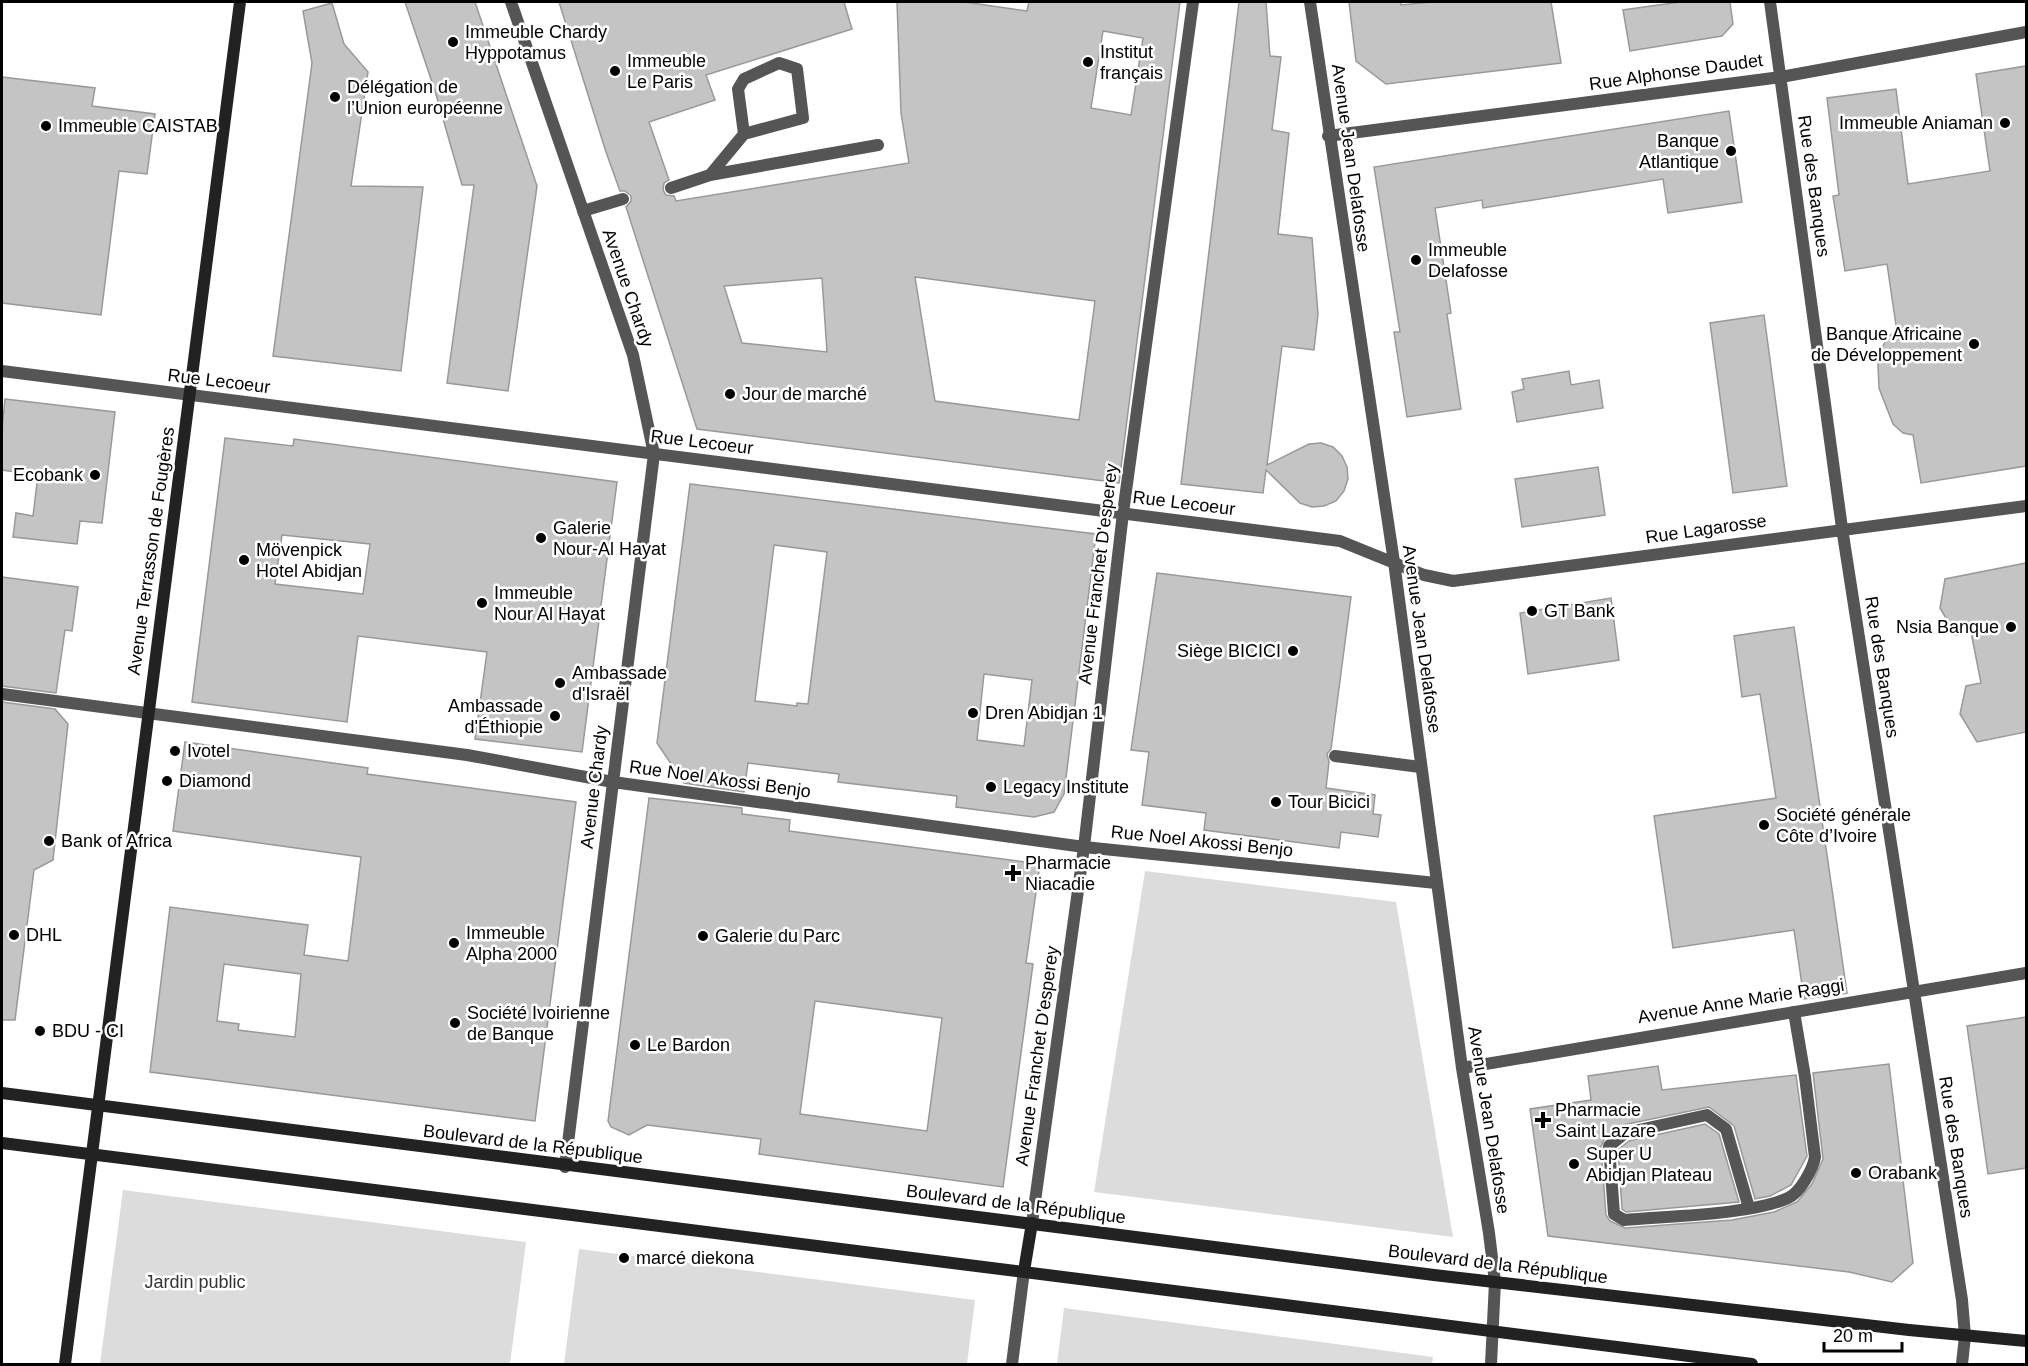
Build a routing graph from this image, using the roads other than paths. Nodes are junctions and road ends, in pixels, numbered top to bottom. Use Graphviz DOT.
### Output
graph roads {
  1 [pos="239,2"];
  2 [pos="511,2"];
  3 [pos="1194,2"];
  4 [pos="1310,2"];
  5 [pos="1770,2"];
  6 [pos="2026,32"];
  7 [pos="1781,76"];
  8 [pos="744,134"];
  9 [pos="1328,136"];
  10 [pos="878,145"];
  11 [pos="710,175"];
  12 [pos="671,188"];
  13 [pos="623,199"];
  14 [pos="583,211"];
  15 [pos="2,371"];
  16 [pos="190,396"];
  17 [pos="654,454"];
  18 [pos="2026,506"];
  19 [pos="1123,513"];
  20 [pos="1842,528"];
  21 [pos="1394,562"];
  22 [pos="2,694"];
  23 [pos="147,711"];
  24 [pos="1335,756"];
  25 [pos="1420,767"];
  26 [pos="613,782"];
  27 [pos="1084,847"];
  28 [pos="1436,884"];
  29 [pos="2026,973"];
  30 [pos="1913,991"];
  31 [pos="1794,1012"];
  32 [pos="1462,1068"];
  33 [pos="2,1093"];
  34 [pos="97,1105"];
  35 [pos="2,1143"];
  36 [pos="92,1155"];
  37 [pos="565,1167"];
  38 [pos="1749,1208"];
  39 [pos="1032,1223"];
  40 [pos="1024,1271"];
  41 [pos="1495,1282"];
  42 [pos="1493,1331"];
  43 [pos="1965,1336"];
  44 [pos="2026,1341"];
  45 [pos="64,1365"];
  46 [pos="1012,1365"];
  47 [pos="1491,1365"];
  48 [pos="1752,1365"];
  49 [pos="1962,1365"];
  1 -- 16 [label="main road, Avenue Terrasson de Fougères"];
  2 -- 14 [label="street, Avenue Chardy"];
  3 -- 19 [label="street, Avenue Franchet D'esperey"];
  4 -- 9 [label="street, Avenue Jean Delafosse"];
  5 -- 7 [label="street, Rue des Banques"];
  6 -- 7 [label="street, Rue Alphonse Daudet"];
  7 -- 9 [label="street, Rue Alphonse Daudet"];
  7 -- 20 [label="street, Rue des Banques"];
  8 -- 8 [label="street"];
  8 -- 11 [label="street"];
  9 -- 21 [label="street, Avenue Jean Delafosse"];
  10 -- 11 [label="street"];
  11 -- 12 [label="street"];
  13 -- 14 [label="street"];
  14 -- 17 [label="street, Avenue Chardy"];
  15 -- 16 [label="street, Rue Lecoeur"];
  16 -- 17 [label="street, Rue Lecoeur"];
  16 -- 23 [label="main road, Avenue Terrasson de Fougères"];
  17 -- 19 [label="street, Rue Lecoeur"];
  17 -- 26 [label="street, Avenue Chardy"];
  18 -- 20 [label="street, Rue Lagarosse"];
  19 -- 21 [label="street, Rue Lecoeur"];
  19 -- 27 [label="street, Avenue Franchet D'esperey"];
  20 -- 21 [label="street, Rue Lagarosse"];
  20 -- 30 [label="street, Rue des Banques"];
  21 -- 25 [label="street, Avenue Jean Delafosse"];
  22 -- 23 [label="street, Rue Noel Akossi Benjo"];
  23 -- 26 [label="street, Rue Noel Akossi Benjo"];
  23 -- 34 [label="main road, Avenue Terrasson de Fougères"];
  24 -- 25 [label="street"];
  25 -- 28 [label="street, Avenue Jean Delafosse"];
  26 -- 27 [label="street, Rue Noel Akossi Benjo"];
  26 -- 37 [label="street, Avenue Chardy"];
  27 -- 28 [label="street, Rue Noel Akossi Benjo"];
  27 -- 39 [label="street, Avenue Franchet D'esperey"];
  28 -- 32 [label="street, Avenue Jean Delafosse"];
  29 -- 30 [label="street, Avenue Anne Marie Raggi"];
  30 -- 31 [label="street, Avenue Anne Marie Raggi"];
  30 -- 43 [label="street, Rue des Banques"];
  31 -- 32 [label="street, Avenue Anne Marie Raggi"];
  31 -- 38 [label="street"];
  32 -- 41 [label="street, Avenue Jean Delafosse"];
  33 -- 34 [label="main road, Boulevard de la République"];
  34 -- 36 [label="main road, Avenue Terrasson de Fougères"];
  34 -- 37 [label="main road, Boulevard de la République"];
  35 -- 36 [label="main road"];
  36 -- 40 [label="main road"];
  36 -- 45 [label="main road, Avenue Terrasson de Fougères"];
  37 -- 39 [label="main road, Boulevard de la République"];
  38 -- 38 [label="street"];
  39 -- 40 [label="main road"];
  39 -- 41 [label="main road, Boulevard de la République"];
  40 -- 42 [label="main road"];
  40 -- 46 [label="street"];
  41 -- 42 [label="street, Avenue Jean Delafosse"];
  41 -- 43 [label="main road, Boulevard de la République"];
  42 -- 47 [label="street, Avenue Jean Delafosse"];
  42 -- 48 [label="main road"];
  43 -- 44 [label="main road, Boulevard de la République"];
  43 -- 49 [label="street, Rue des Banques"];
}
